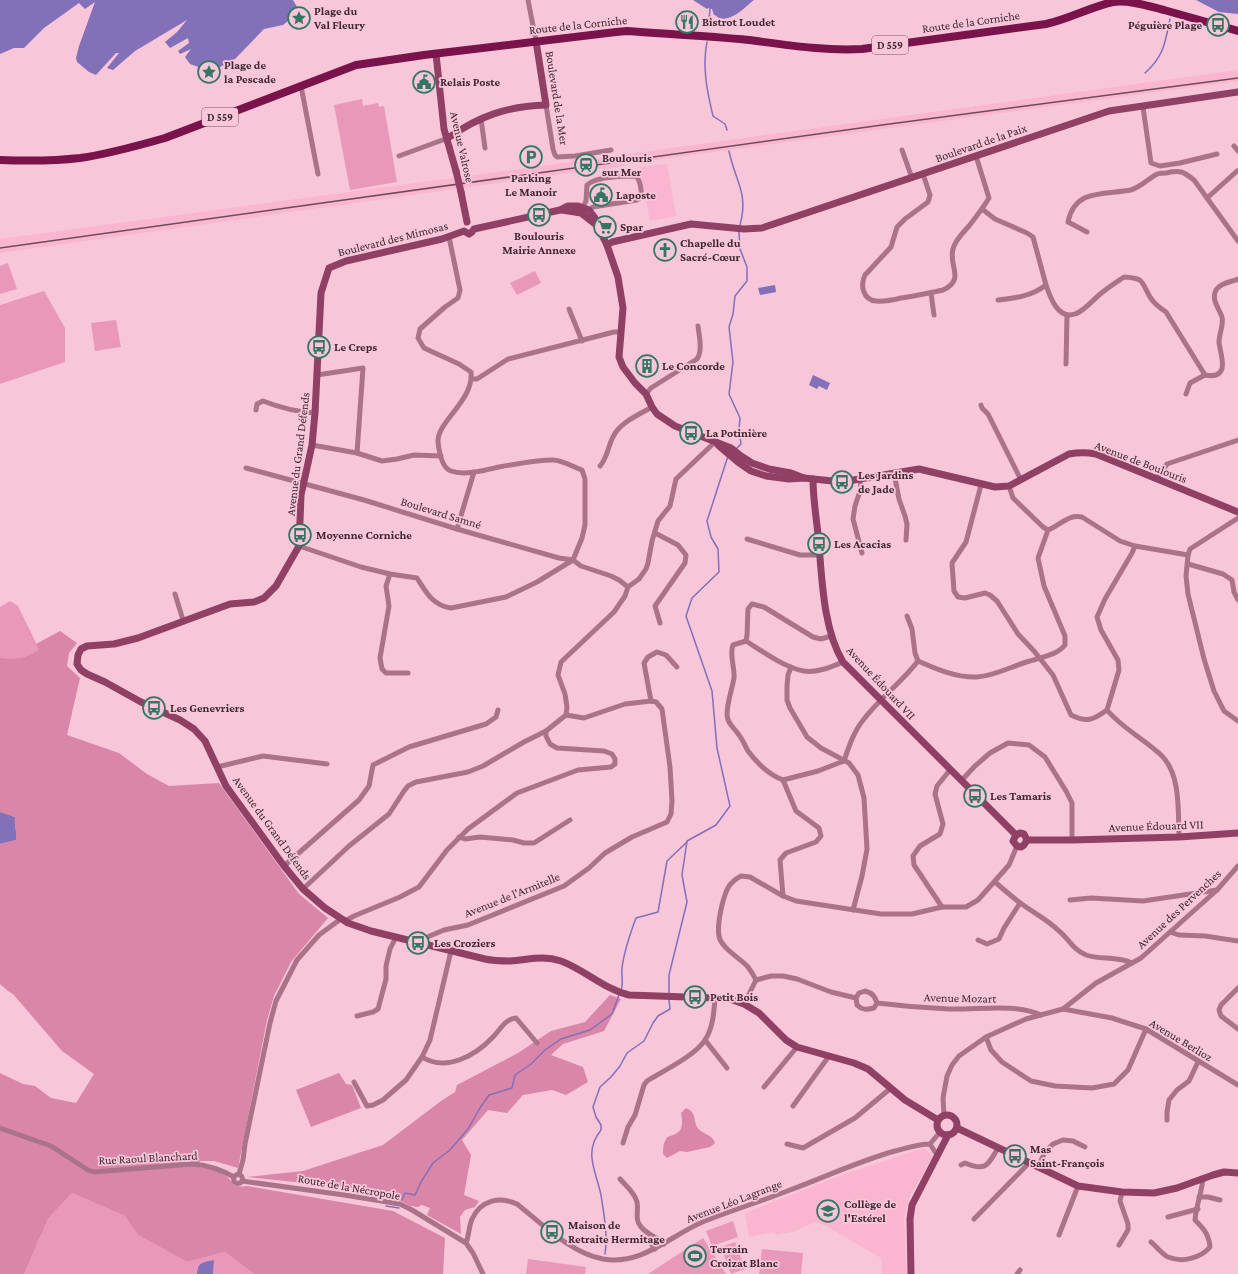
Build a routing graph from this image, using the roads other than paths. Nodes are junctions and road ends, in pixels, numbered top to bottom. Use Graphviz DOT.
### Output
graph roads {
  1 [pos="528,0"];
  2 [pos="1238,31"];
  3 [pos="536,41"];
  4 [pos="436,54"];
  5 [pos="301,86"];
  6 [pos="1238,92"];
  7 [pos="546,104"];
  8 [pos="1143,106"];
  9 [pos="481,119"];
  10 [pos="448,138"];
  11 [pos="1234,146"];
  12 [pos="486,148"];
  13 [pos="611,150"];
  14 [pos="902,150"];
  15 [pos="1238,151"];
  16 [pos="1217,154"];
  17 [pos="399,156"];
  18 [pos="976,156"];
  19 [pos="0,160"];
  20 [pos="1237,170"];
  21 [pos="318,174"];
  22 [pos="923,174"];
  23 [pos="912,178"];
  24 [pos="1207,198"];
  25 [pos="982,209"];
  26 [pos="585,212"];
  27 [pos="467,222"];
  28 [pos="474,229"];
  29 [pos="464,232"];
  30 [pos="1087,232"];
  31 [pos="449,237"];
  32 [pos="1238,241"];
  33 [pos="607,245"];
  34 [pos="329,268"];
  35 [pos="1238,279"];
  36 [pos="1046,285"];
  37 [pos="931,293"];
  38 [pos="998,300"];
  39 [pos="569,309"];
  40 [pos="934,315"];
  41 [pos="1067,315"];
  42 [pos="698,326"];
  43 [pos="621,332"];
  44 [pos="582,341"];
  45 [pos="1066,364"];
  46 [pos="317,375"];
  47 [pos="1205,375"];
  48 [pos="472,379"];
  49 [pos="646,394"];
  50 [pos="1186,394"];
  51 [pos="980,405"];
  52 [pos="652,407"];
  53 [pos="256,410"];
  54 [pos="316,413"];
  55 [pos="1238,440"];
  56 [pos="715,442"];
  57 [pos="312,445"];
  58 [pos="357,453"];
  59 [pos="441,456"];
  60 [pos="600,466"];
  61 [pos="246,468"];
  62 [pos="474,472"];
  63 [pos="894,472"];
  64 [pos="1157,478"];
  65 [pos="813,479"];
  66 [pos="860,479"];
  67 [pos="1021,480"];
  68 [pos="304,484"];
  69 [pos="980,485"];
  70 [pos="1009,486"];
  71 [pos="1238,512"];
  72 [pos="1238,518"];
  73 [pos="457,529"];
  74 [pos="1048,530"];
  75 [pos="655,533"];
  76 [pos="747,539"];
  77 [pos="906,540"];
  78 [pos="299,546"];
  79 [pos="1135,546"];
  80 [pos="862,553"];
  81 [pos="820,555"];
  82 [pos="1188,555"];
  83 [pos="573,560"];
  84 [pos="1188,564"];
  85 [pos="390,574"];
  86 [pos="628,587"];
  87 [pos="175,594"];
  88 [pos="1238,600"];
  89 [pos="907,616"];
  90 [pos="183,620"];
  91 [pos="660,623"];
  92 [pos="831,636"];
  93 [pos="746,641"];
  94 [pos="1040,658"];
  95 [pos="918,661"];
  96 [pos="843,662"];
  97 [pos="677,667"];
  98 [pos="791,667"];
  99 [pos="408,673"];
  100 [pos="880,700"];
  101 [pos="651,701"];
  102 [pos="498,710"];
  103 [pos="1107,710"];
  104 [pos="566,715"];
  105 [pos="1238,721"];
  106 [pos="546,731"];
  107 [pos="844,761"];
  108 [pos="327,764"];
  109 [pos="217,767"];
  110 [pos="950,770"];
  111 [pos="783,780"];
  112 [pos="961,781"];
  113 [pos="570,820"];
  114 [pos="1238,833"];
  115 [pos="1016,835"];
  116 [pos="459,837"];
  117 [pos="1179,837"];
  118 [pos="1027,840"];
  119 [pos="1072,840"];
  120 [pos="1017,846"];
  121 [pos="284,866"];
  122 [pos="1238,866"];
  123 [pos="995,882"];
  124 [pos="303,889"];
  125 [pos="1217,890"];
  126 [pos="783,896"];
  127 [pos="1070,900"];
  128 [pos="1020,902"];
  129 [pos="942,907"];
  130 [pos="852,910"];
  131 [pos="342,920"];
  132 [pos="1170,932"];
  133 [pos="396,937"];
  134 [pos="978,940"];
  135 [pos="1238,942"];
  136 [pos="422,944"];
  137 [pos="451,951"];
  138 [pos="1132,963"];
  139 [pos="756,980"];
  140 [pos="1238,988"];
  141 [pos="715,998"];
  142 [pos="856,998"];
  143 [pos="877,1003"];
  144 [pos="744,1004"];
  145 [pos="1063,1009"];
  146 [pos="1041,1015"];
  147 [pos="357,1016"];
  148 [pos="1238,1029"];
  149 [pos="1146,1030"];
  150 [pos="986,1037"];
  151 [pos="705,1040"];
  152 [pos="537,1043"];
  153 [pos="798,1047"];
  154 [pos="829,1056"];
  155 [pos="422,1057"];
  156 [pos="1198,1062"];
  157 [pos="727,1068"];
  158 [pos="354,1082"];
  159 [pos="1238,1085"];
  160 [pos="764,1087"];
  161 [pos="891,1088"];
  162 [pos="793,1106"];
  163 [pos="944,1115"];
  164 [pos="938,1120"];
  165 [pos="1167,1120"];
  166 [pos="0,1128"];
  167 [pos="957,1128"];
  168 [pos="940,1132"];
  169 [pos="948,1135"];
  170 [pos="623,1143"];
  171 [pos="787,1144"];
  172 [pos="930,1144"];
  173 [pos="1085,1147"];
  174 [pos="998,1148"];
  175 [pos="938,1155"];
  176 [pos="1030,1163"];
  177 [pos="961,1165"];
  178 [pos="1038,1167"];
  179 [pos="1238,1173"];
  180 [pos="236,1175"];
  181 [pos="1203,1178"];
  182 [pos="620,1179"];
  183 [pos="242,1181"];
  184 [pos="1078,1186"];
  185 [pos="1122,1192"];
  186 [pos="1199,1197"];
  187 [pos="1220,1200"];
  188 [pos="1198,1209"];
  189 [pos="1168,1217"];
  190 [pos="974,1219"];
  191 [pos="1060,1235"];
  192 [pos="650,1236"];
  193 [pos="1152,1242"];
  194 [pos="466,1243"];
  195 [pos="664,1244"];
  196 [pos="1119,1245"];
  197 [pos="655,1249"];
  198 [pos="483,1274"];
  199 [pos="911,1274"];
  1 -- 3 [label="street"];
  2 -- 3 [label="main road, Route de la Corniche / D 559"];
  3 -- 4 [label="main road, Route de la Corniche / D 559"];
  3 -- 7 [label="street, Boulevard de la Mer"];
  4 -- 5 [label="main road, Route de la Corniche / D 559"];
  4 -- 10 [label="street, Avenue Valrose"];
  5 -- 19 [label="main road, Route de la Corniche / D 559"];
  5 -- 21 [label="street"];
  6 -- 8 [label="street, Boulevard de la Paix"];
  7 -- 9 [label="street"];
  7 -- 13 [label="street, Boulevard de la Mer"];
  8 -- 16 [label="street"];
  8 -- 18 [label="street, Boulevard de la Paix"];
  9 -- 10 [label="street"];
  9 -- 12 [label="street"];
  10 -- 17 [label="street"];
  10 -- 27 [label="street, Avenue Valrose, bridge"];
  11 -- 15 [label="street"];
  14 -- 23 [label="street"];
  18 -- 22 [label="street, Boulevard de la Paix"];
  18 -- 25 [label="street"];
  20 -- 24 [label="street"];
  22 -- 23 [label="street, Boulevard de la Paix"];
  22 -- 37 [label="street"];
  23 -- 33 [label="street, Boulevard de la Paix"];
  24 -- 30 [label="street"];
  24 -- 32 [label="street"];
  25 -- 36 [label="street"];
  25 -- 37 [label="street"];
  26 -- 26 [label="street"];
  26 -- 28 [label="street, Boulevard des Mimosas"];
  26 -- 33 [label="street"];
  27 -- 28 [label="street"];
  27 -- 29 [label="street, Boulevard des Mimosas"];
  28 -- 29 [label="street, Boulevard des Mimosas"];
  29 -- 31 [label="street, Boulevard des Mimosas"];
  31 -- 34 [label="street, Boulevard des Mimosas"];
  31 -- 48 [label="street"];
  33 -- 43 [label="street"];
  34 -- 46 [label="street, Avenue du Grand Défends"];
  35 -- 47 [label="street"];
  36 -- 38 [label="street"];
  36 -- 41 [label="street"];
  37 -- 40 [label="street"];
  39 -- 44 [label="street"];
  41 -- 45 [label="street"];
  41 -- 47 [label="street"];
  42 -- 49 [label="street"];
  43 -- 44 [label="street"];
  43 -- 49 [label="street"];
  44 -- 48 [label="street"];
  46 -- 54 [label="street, Avenue du Grand Défends"];
  46 -- 58 [label="street"];
  47 -- 50 [label="street"];
  48 -- 59 [label="street"];
  49 -- 52 [label="street"];
  51 -- 67 [label="street"];
  52 -- 56 [label="street, Avenue de Boulouris"];
  52 -- 60 [label="street"];
  53 -- 54 [label="street"];
  54 -- 57 [label="street, Avenue du Grand Défends"];
  55 -- 64 [label="street"];
  56 -- 65 [label="street, Avenue de Boulouris"];
  56 -- 75 [label="street"];
  57 -- 58 [label="street"];
  57 -- 68 [label="street, Avenue du Grand Défends"];
  58 -- 59 [label="street"];
  59 -- 62 [label="street"];
  61 -- 68 [label="street, Boulevard Samné"];
  62 -- 73 [label="street"];
  62 -- 83 [label="street"];
  63 -- 66 [label="street, Avenue de Boulouris"];
  63 -- 69 [label="street, Avenue de Boulouris"];
  63 -- 77 [label="street"];
  64 -- 67 [label="street, Avenue de Boulouris"];
  64 -- 71 [label="street, Avenue de Boulouris"];
  65 -- 66 [label="street, Avenue de Boulouris"];
  65 -- 81 [label="street, Avenue Édouard VII"];
  66 -- 80 [label="street"];
  67 -- 70 [label="street, Avenue de Boulouris"];
  68 -- 73 [label="street, Boulevard Samné"];
  68 -- 78 [label="street, Avenue du Grand Défends"];
  69 -- 70 [label="street, Avenue de Boulouris"];
  69 -- 94 [label="street"];
  70 -- 74 [label="street"];
  72 -- 82 [label="street"];
  73 -- 83 [label="street, Boulevard Samné"];
  74 -- 79 [label="street"];
  74 -- 94 [label="street"];
  75 -- 86 [label="street"];
  75 -- 91 [label="street"];
  76 -- 81 [label="street"];
  78 -- 85 [label="street"];
  78 -- 90 [label="street, Avenue du Grand Défends"];
  79 -- 82 [label="street"];
  79 -- 103 [label="street"];
  81 -- 92 [label="street, Avenue Édouard VII"];
  82 -- 84 [label="street"];
  83 -- 85 [label="street"];
  83 -- 86 [label="street, Boulevard Samné"];
  84 -- 88 [label="street"];
  84 -- 105 [label="street"];
  85 -- 99 [label="street"];
  86 -- 104 [label="street"];
  87 -- 90 [label="street"];
  89 -- 95 [label="street"];
  90 -- 109 [label="street, Avenue du Grand Défends"];
  92 -- 93 [label="street"];
  92 -- 96 [label="street, Avenue Édouard VII"];
  93 -- 98 [label="street"];
  93 -- 111 [label="street"];
  94 -- 95 [label="street"];
  94 -- 103 [label="street"];
  95 -- 100 [label="street"];
  96 -- 98 [label="street"];
  96 -- 100 [label="street, Avenue Édouard VII"];
  97 -- 101 [label="street"];
  98 -- 107 [label="street"];
  100 -- 107 [label="street"];
  100 -- 110 [label="street, Avenue Édouard VII"];
  101 -- 104 [label="street"];
  101 -- 136 [label="street, Avenue de l'Armitelle"];
  102 -- 121 [label="street"];
  103 -- 117 [label="street"];
  104 -- 106 [label="street"];
  106 -- 116 [label="street"];
  106 -- 124 [label="street"];
  107 -- 111 [label="street"];
  107 -- 130 [label="street"];
  108 -- 109 [label="street"];
  109 -- 121 [label="street, Avenue du Grand Défends"];
  110 -- 112 [label="street, Avenue Édouard VII"];
  110 -- 129 [label="street"];
  111 -- 126 [label="street"];
  112 -- 115 [label="street, Avenue Édouard VII"];
  112 -- 119 [label="street"];
  113 -- 116 [label="street"];
  114 -- 117 [label="street, Avenue Édouard VII"];
  115 -- 118 [label="street, Avenue Édouard VII"];
  115 -- 120 [label="street"];
  116 -- 131 [label="street"];
  117 -- 119 [label="street, Avenue Édouard VII"];
  118 -- 119 [label="street, Avenue Édouard VII"];
  118 -- 120 [label="street"];
  120 -- 123 [label="street"];
  121 -- 124 [label="street, Avenue du Grand Défends"];
  122 -- 125 [label="street, Avenue des Pervenches"];
  123 -- 128 [label="street"];
  123 -- 129 [label="street"];
  124 -- 131 [label="street, Avenue du Grand Défends"];
  125 -- 127 [label="street"];
  125 -- 132 [label="street, Avenue des Pervenches"];
  126 -- 130 [label="street"];
  126 -- 139 [label="street"];
  128 -- 134 [label="street"];
  128 -- 138 [label="street"];
  129 -- 130 [label="street"];
  131 -- 133 [label="street, Avenue du Grand Défends"];
  131 -- 180 [label="street"];
  132 -- 135 [label="street"];
  132 -- 138 [label="street, Avenue des Pervenches"];
  133 -- 136 [label="street, Avenue du Grand Défends"];
  133 -- 147 [label="street"];
  136 -- 137 [label="street, Avenue du Grand Défends"];
  137 -- 141 [label="street, Avenue du Grand Défends"];
  137 -- 155 [label="street"];
  138 -- 145 [label="street, Avenue des Pervenches"];
  139 -- 142 [label="street"];
  139 -- 144 [label="street"];
  140 -- 148 [label="street"];
  141 -- 144 [label="street, Avenue du Grand Défends"];
  141 -- 151 [label="street"];
  142 -- 143 [label="street"];
  142 -- 143 [label="street, Avenue Mozart"];
  143 -- 146 [label="street, Avenue Mozart"];
  144 -- 153 [label="street, Avenue du Grand Défends"];
  145 -- 146 [label="street"];
  145 -- 149 [label="street, Avenue Berlioz"];
  146 -- 150 [label="street"];
  149 -- 150 [label="street"];
  149 -- 156 [label="street, Avenue Berlioz"];
  150 -- 163 [label="street"];
  151 -- 157 [label="street"];
  151 -- 170 [label="street"];
  152 -- 155 [label="street"];
  153 -- 154 [label="street, Avenue du Grand Défends"];
  153 -- 160 [label="street"];
  154 -- 161 [label="street, Avenue du Grand Défends"];
  154 -- 162 [label="street"];
  155 -- 158 [label="street"];
  156 -- 159 [label="street, Avenue Berlioz"];
  156 -- 165 [label="street"];
  161 -- 164 [label="street, Avenue du Grand Défends"];
  161 -- 171 [label="street"];
  163 -- 164 [label="street"];
  163 -- 167 [label="street"];
  164 -- 168 [label="street"];
  166 -- 180 [label="street, Rue Raoul Blanchard"];
  167 -- 169 [label="street"];
  167 -- 174 [label="street"];
  168 -- 169 [label="street"];
  168 -- 172 [label="street"];
  169 -- 175 [label="street"];
  172 -- 175 [label="street"];
  172 -- 195 [label="street, Avenue Léo Lagrange"];
  173 -- 178 [label="street"];
  174 -- 176 [label="street"];
  174 -- 177 [label="street"];
  175 -- 199 [label="street"];
  176 -- 178 [label="street"];
  176 -- 190 [label="street"];
  178 -- 184 [label="street"];
  179 -- 181 [label="street"];
  180 -- 183 [label="street"];
  180 -- 183 [label="street"];
  181 -- 185 [label="street"];
  181 -- 186 [label="street"];
  182 -- 192 [label="street"];
  183 -- 194 [label="street, Route de la Nécropole"];
  184 -- 185 [label="street"];
  184 -- 191 [label="street"];
  185 -- 196 [label="street"];
  186 -- 187 [label="street"];
  186 -- 188 [label="street"];
  188 -- 189 [label="street"];
  188 -- 193 [label="street"];
  192 -- 195 [label="street"];
  192 -- 197 [label="street"];
  194 -- 197 [label="street, Avenue Léo Lagrange"];
  194 -- 198 [label="street"];
  195 -- 197 [label="street, Avenue Léo Lagrange"];
}
